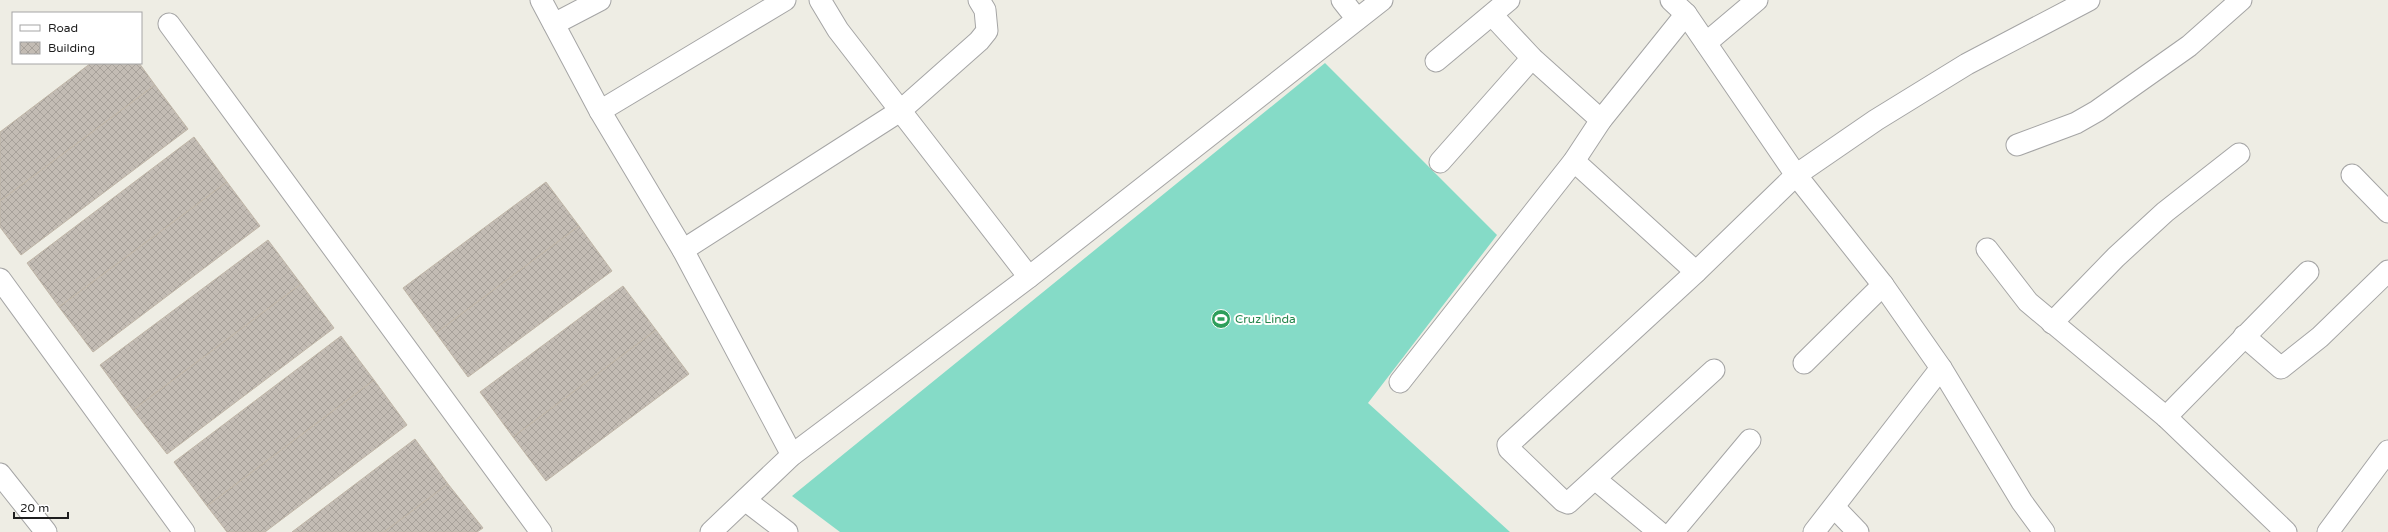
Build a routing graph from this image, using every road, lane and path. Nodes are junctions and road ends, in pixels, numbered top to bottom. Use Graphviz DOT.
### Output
graph roads {
  1 [pos="541,0"];
  2 [pos="600,0"];
  3 [pos="786,0"];
  4 [pos="820,0"];
  5 [pos="1342,0"];
  6 [pos="1382,0"];
  7 [pos="1509,0"];
  8 [pos="1671,0"];
  9 [pos="1757,0"];
  10 [pos="2089,0"];
  11 [pos="2241,0"];
  12 [pos="988,3"];
  13 [pos="1686,14"];
  14 [pos="1492,15"];
  15 [pos="1357,20"];
  16 [pos="169,24"];
  17 [pos="554,24"];
  18 [pos="1706,43"];
  19 [pos="1532,58"];
  20 [pos="1436,61"];
  21 [pos="600,111"];
  22 [pos="900,111"];
  23 [pos="1601,120"];
  24 [pos="2017,145"];
  25 [pos="2240,154"];
  26 [pos="1574,161"];
  27 [pos="1440,162"];
  28 [pos="1796,175"];
  29 [pos="2352,175"];
  30 [pos="2388,212"];
  31 [pos="1987,249"];
  32 [pos="683,250"];
  33 [pos="2388,271"];
  34 [pos="1696,272"];
  35 [pos="2308,272"];
  36 [pos="1029,277"];
  37 [pos="0,279"];
  38 [pos="1883,285"];
  39 [pos="2052,323"];
  40 [pos="2244,336"];
  41 [pos="1804,363"];
  42 [pos="1941,368"];
  43 [pos="1714,370"];
  44 [pos="1400,382"];
  45 [pos="2166,417"];
  46 [pos="1750,440"];
  47 [pos="2388,451"];
  48 [pos="792,455"];
  49 [pos="0,474"];
  50 [pos="1595,479"];
  51 [pos="745,500"];
  52 [pos="1834,507"];
  53 [pos="46,532"];
  54 [pos="184,532"];
  55 [pos="541,532"];
  56 [pos="711,532"];
  57 [pos="787,532"];
  58 [pos="1659,532"];
  59 [pos="1673,532"];
  60 [pos="1814,532"];
  61 [pos="1858,532"];
  62 [pos="2044,532"];
  63 [pos="2286,532"];
  64 [pos="2328,532"];
  1 -- 17 [label="street"];
  2 -- 17 [label="street"];
  3 -- 21 [label="street"];
  4 -- 22 [label="street"];
  5 -- 15 [label="street"];
  6 -- 15 [label="street"];
  7 -- 14 [label="street"];
  8 -- 13 [label="street"];
  9 -- 18 [label="street"];
  10 -- 28 [label="street"];
  11 -- 24 [label="street"];
  12 -- 22 [label="street"];
  13 -- 18 [label="street"];
  13 -- 23 [label="street"];
  14 -- 19 [label="street"];
  14 -- 20 [label="street"];
  15 -- 36 [label="street"];
  16 -- 55 [label="street"];
  17 -- 21 [label="street"];
  18 -- 28 [label="street"];
  19 -- 23 [label="street"];
  19 -- 27 [label="street"];
  21 -- 32 [label="street"];
  22 -- 32 [label="street"];
  22 -- 36 [label="street"];
  23 -- 26 [label="street"];
  25 -- 39 [label="street"];
  26 -- 34 [label="street"];
  26 -- 44 [label="street"];
  28 -- 34 [label="street"];
  28 -- 38 [label="street"];
  29 -- 30 [label="street"];
  31 -- 39 [label="street"];
  32 -- 48 [label="street"];
  33 -- 40 [label="street"];
  34 -- 50 [label="street"];
  35 -- 40 [label="street"];
  36 -- 48 [label="street"];
  37 -- 54 [label="street"];
  38 -- 41 [label="street"];
  38 -- 42 [label="street"];
  39 -- 45 [label="street"];
  40 -- 45 [label="street"];
  42 -- 52 [label="street"];
  42 -- 62 [label="street"];
  43 -- 50 [label="street"];
  45 -- 63 [label="street"];
  46 -- 59 [label="street"];
  47 -- 64 [label="street"];
  48 -- 51 [label="street"];
  49 -- 53 [label="street"];
  50 -- 58 [label="street"];
  51 -- 56 [label="street"];
  51 -- 57 [label="street"];
  52 -- 60 [label="street"];
  52 -- 61 [label="street"];
}
